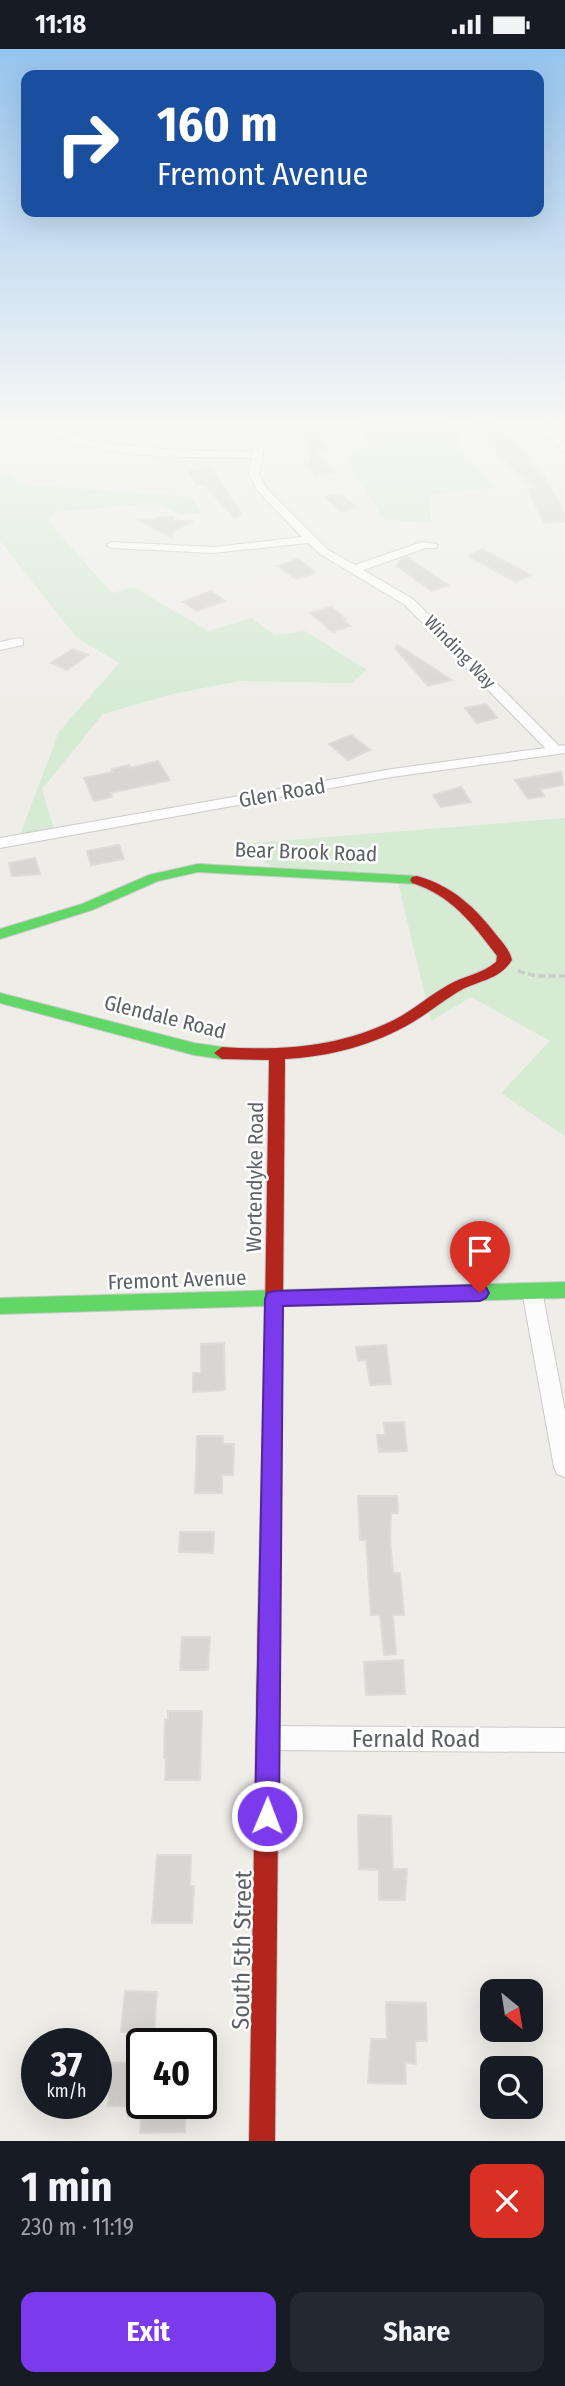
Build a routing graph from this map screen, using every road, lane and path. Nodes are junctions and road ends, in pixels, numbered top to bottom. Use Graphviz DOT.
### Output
graph roads {
  1 [pos="290,519"];
  2 [pos="311,539"];
  3 [pos="113,545"];
  4 [pos="433,546"];
  5 [pos="353,570"];
  6 [pos="19,642"];
  7 [pos="0,646"];
  8 [pos="560,749"];
  9 [pos="0,843"];
  10 [pos="0,934"];
  11 [pos="502,966"];
  12 [pos="565,976"];
  13 [pos="0,997"];
  14 [pos="277,1056"];
  15 [pos="565,1290"];
  16 [pos="531,1291"];
  17 [pos="274,1299"];
  18 [pos="0,1306"];
  19 [pos="565,1467"];
  20 [pos="268,1738"];
  21 [pos="565,1740"];
  22 [pos="262,2141"];
  1 -- 2 [label="street, Winding Way"];
  2 -- 3 [label="street"];
  2 -- 5 [label="street, Winding Way"];
  4 -- 5 [label="street"];
  5 -- 8 [label="street, Winding Way"];
  6 -- 7 [label="street"];
  8 -- 9 [label="street, Glen Road"];
  10 -- 11 [label="street, Bear Brook Road"];
  11 -- 12 [label="path"];
  11 -- 14 [label="street, Glendale Road"];
  13 -- 14 [label="street, Glendale Road"];
  14 -- 17 [label="street, Wortendyke Road"];
  15 -- 16 [label="street, Fremont Avenue"];
  16 -- 17 [label="street, Fremont Avenue"];
  16 -- 19 [label="street"];
  17 -- 18 [label="street, Fremont Avenue"];
  17 -- 20 [label="street, South 5th Street"];
  20 -- 21 [label="street, Fernald Road"];
  20 -- 22 [label="street, South 5th Street"];
}
